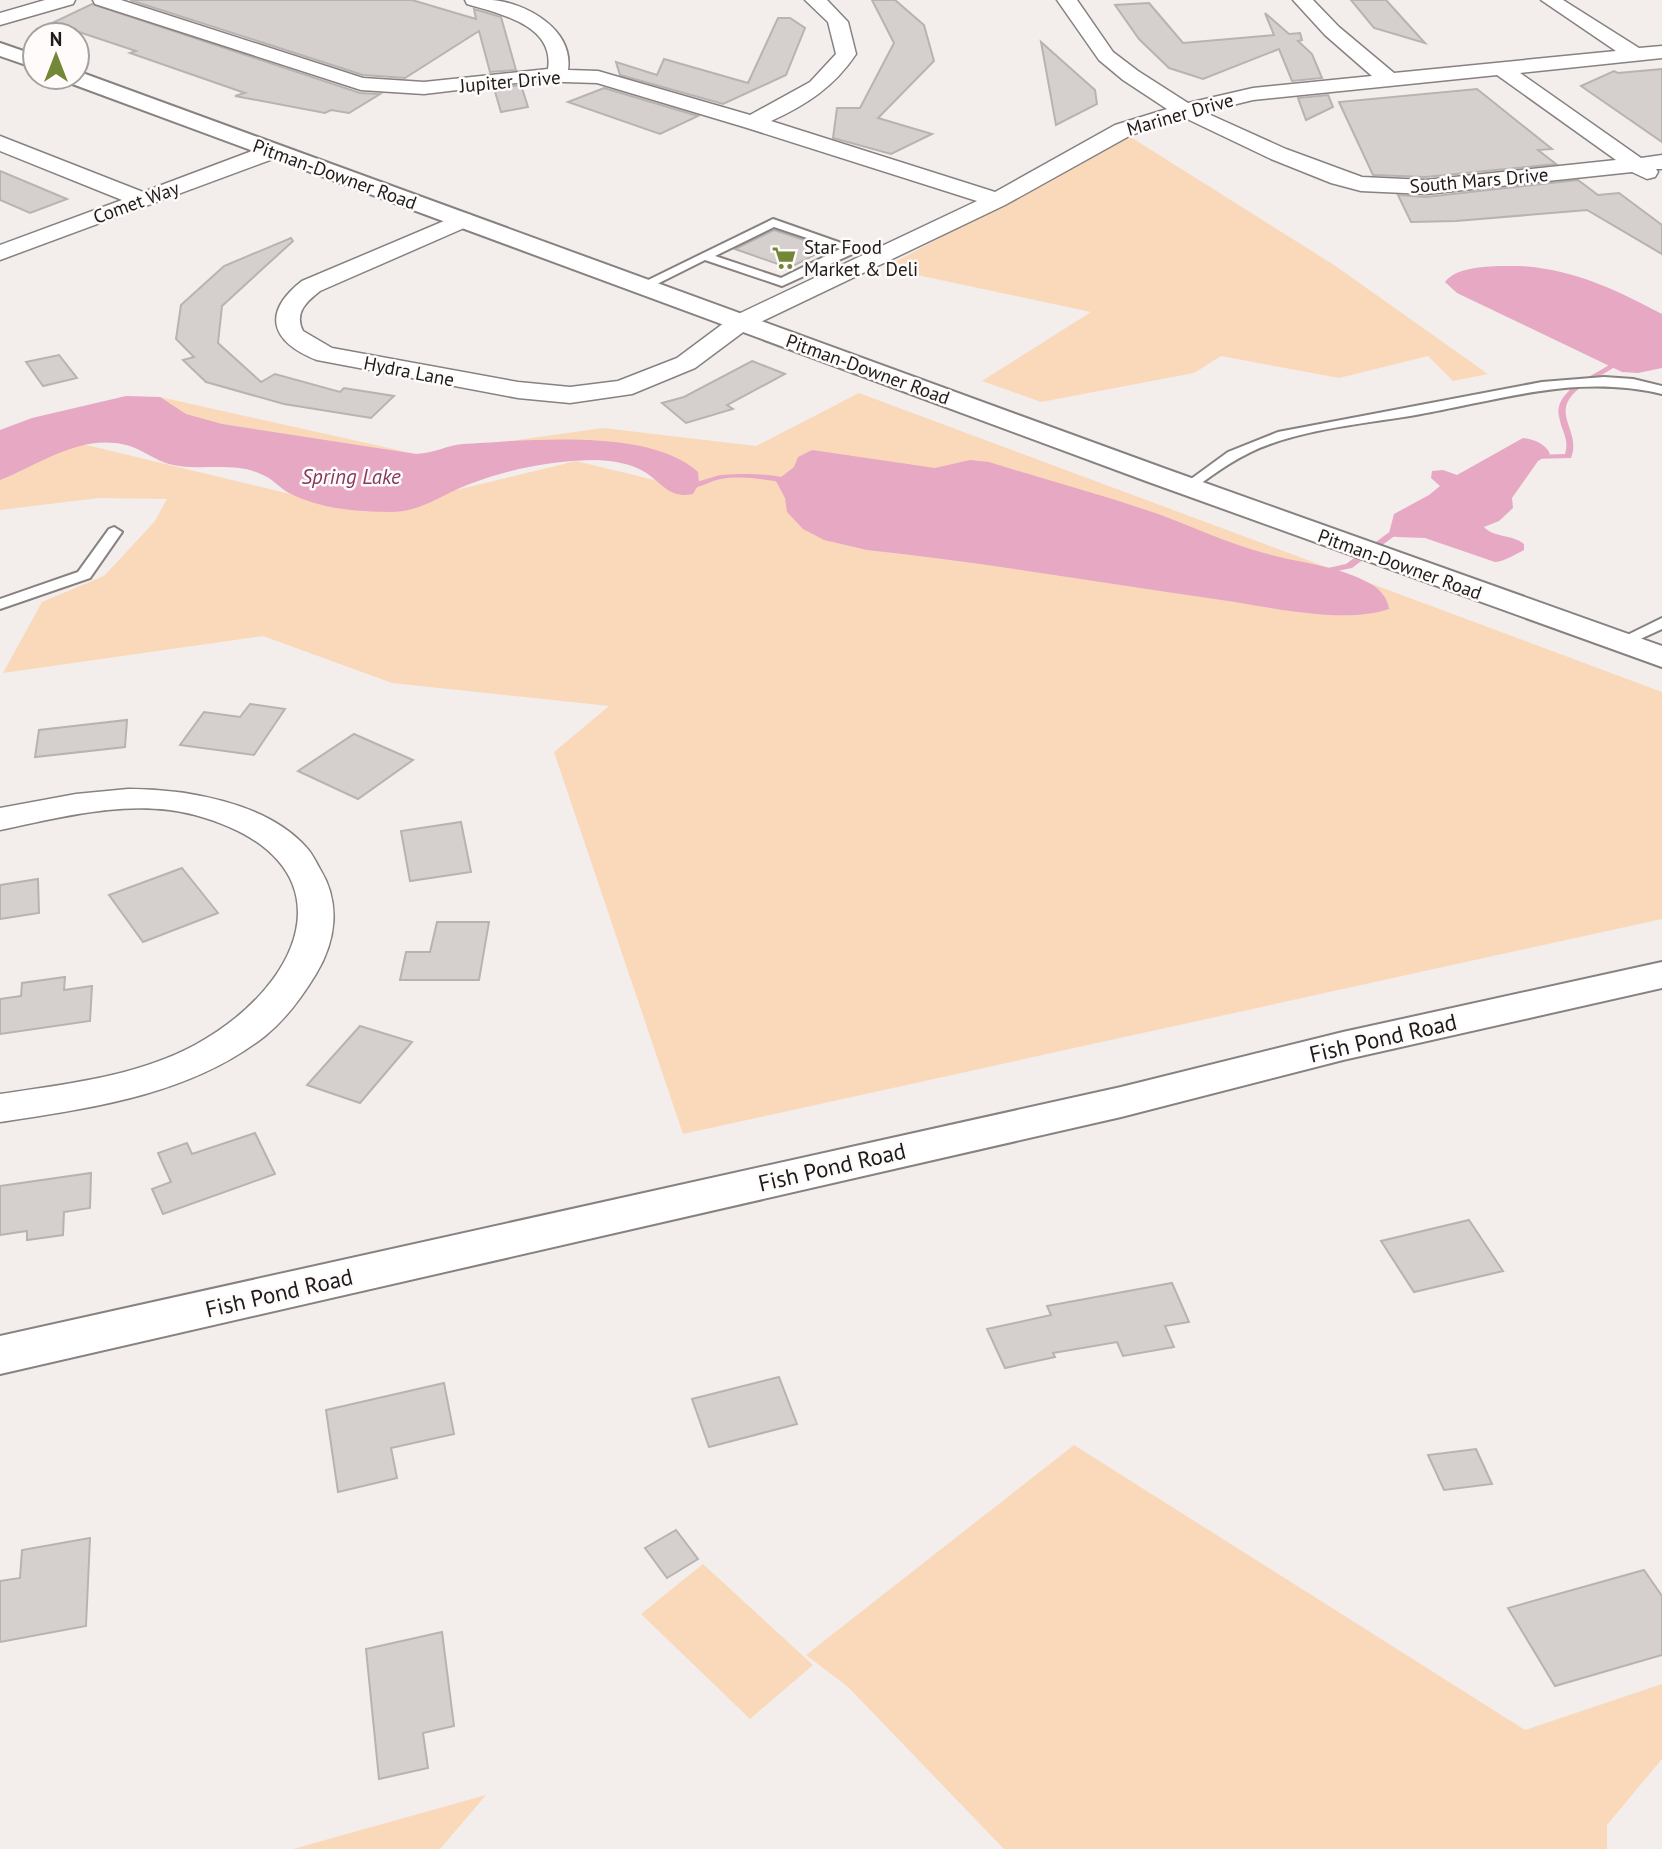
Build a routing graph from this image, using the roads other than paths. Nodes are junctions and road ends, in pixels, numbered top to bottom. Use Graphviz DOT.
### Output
graph roads {
  1 [pos="66,0"];
  2 [pos="102,0"];
  3 [pos="474,0"];
  4 [pos="814,0"];
  5 [pos="1066,0"];
  6 [pos="1302,0"];
  7 [pos="1550,0"];
  8 [pos="0,19"];
  9 [pos="0,49"];
  10 [pos="1662,52"];
  11 [pos="1636,54"];
  12 [pos="21,57"];
  13 [pos="1502,69"];
  14 [pos="557,75"];
  15 [pos="1389,80"];
  16 [pos="91,83"];
  17 [pos="1184,110"];
  18 [pos="752,122"];
  19 [pos="0,143"];
  20 [pos="273,151"];
  21 [pos="1662,162"];
  22 [pos="1636,164"];
  23 [pos="1662,183"];
  24 [pos="143,200"];
  25 [pos="998,200"];
  26 [pos="463,220"];
  27 [pos="851,248"];
  28 [pos="0,253"];
  29 [pos="704,256"];
  30 [pos="875,258"];
  31 [pos="642,286"];
  32 [pos="741,322"];
  33 [pos="1662,390"];
  34 [pos="1187,487"];
  35 [pos="114,532"];
  36 [pos="0,604"];
  37 [pos="1662,623"];
  38 [pos="1619,643"];
  39 [pos="1662,657"];
  40 [pos="0,819"];
  41 [pos="1662,975"];
  42 [pos="0,1108"];
  43 [pos="0,1355"];
  1 -- 8 [label="street"];
  2 -- 14 [label="street, Jupiter Drive"];
  3 -- 14 [label="street"];
  4 -- 18 [label="street"];
  5 -- 17 [label="street, South Mars Drive"];
  6 -- 15 [label="street"];
  7 -- 11 [label="street"];
  9 -- 12 [label="street"];
  10 -- 11 [label="street, Mariner Drive"];
  11 -- 13 [label="street, Mariner Drive"];
  13 -- 15 [label="street, Mariner Drive"];
  13 -- 22 [label="street"];
  14 -- 18 [label="street, Jupiter Drive"];
  15 -- 17 [label="street, Mariner Drive"];
  16 -- 20 [label="street, Pitman-Downer Road"];
  17 -- 22 [label="street, South Mars Drive"];
  17 -- 25 [label="street, Mariner Drive"];
  18 -- 25 [label="street, Jupiter Drive"];
  19 -- 24 [label="street"];
  20 -- 24 [label="street, Comet Way"];
  20 -- 26 [label="street, Pitman-Downer Road"];
  21 -- 22 [label="street, South Mars Drive"];
  22 -- 23 [label="street"];
  24 -- 28 [label="street, Comet Way"];
  25 -- 30 [label="street, Mariner Drive"];
  26 -- 31 [label="street, Pitman-Downer Road"];
  26 -- 32 [label="street, Hydra Lane"];
  27 -- 29 [label="lane"];
  27 -- 29 [label="lane"];
  27 -- 30 [label="lane"];
  29 -- 31 [label="lane"];
  30 -- 32 [label="street, Mariner Drive"];
  31 -- 32 [label="street, Pitman-Downer Road"];
  32 -- 34 [label="street, Pitman-Downer Road"];
  33 -- 34 [label="lane"];
  34 -- 38 [label="street, Pitman-Downer Road"];
  35 -- 36 [label="lane"];
  37 -- 38 [label="lane"];
  38 -- 39 [label="street, Pitman-Downer Road"];
  40 -- 42 [label="street"];
  41 -- 43 [label="street, Fish Pond Road"];
}
